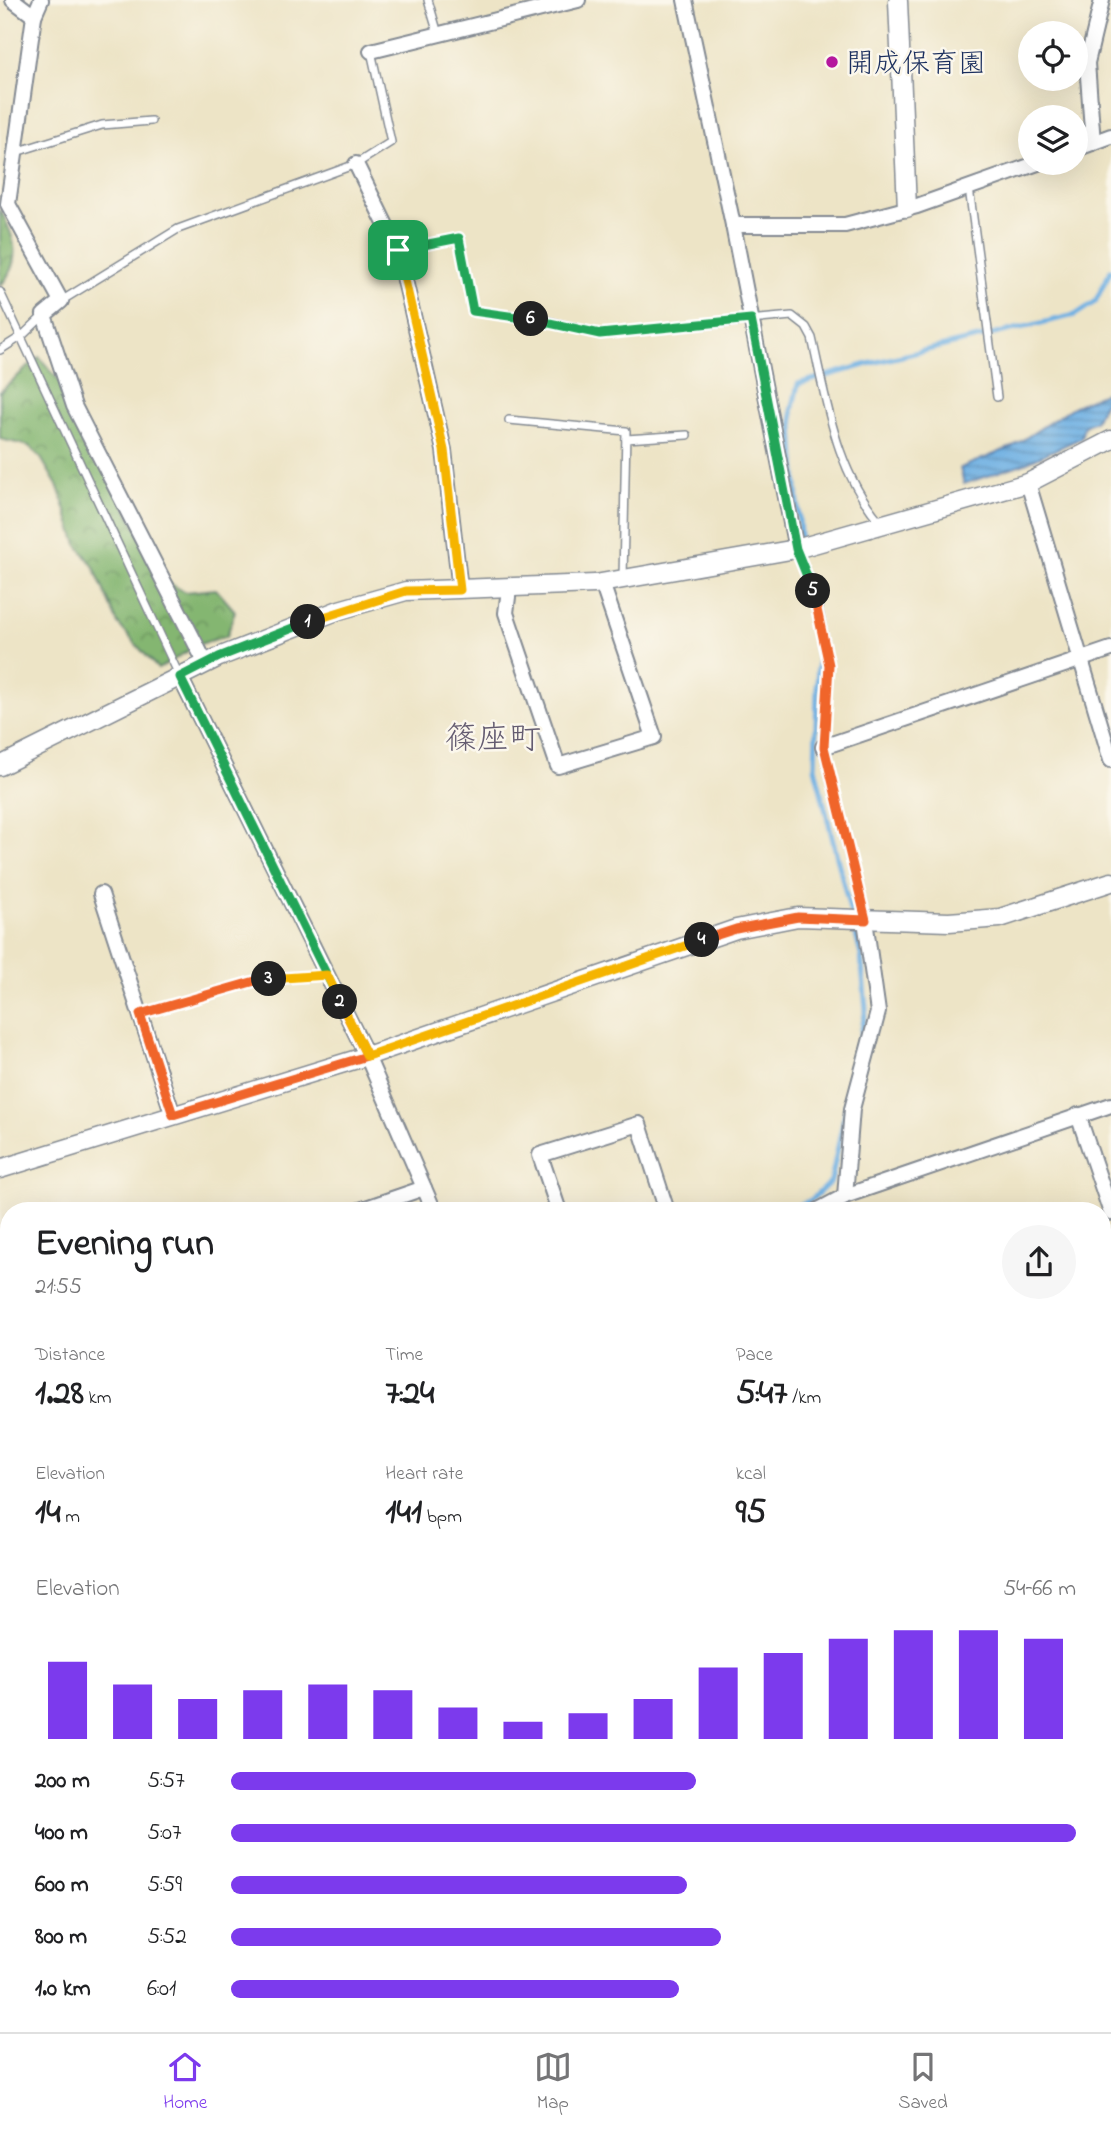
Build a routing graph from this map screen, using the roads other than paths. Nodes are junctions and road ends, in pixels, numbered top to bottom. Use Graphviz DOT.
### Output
graph roads {
  1 [pos="13,0"];
  2 [pos="41,0"];
  3 [pos="428,0"];
  4 [pos="578,0"];
  5 [pos="685,0"];
  6 [pos="1102,0"];
  7 [pos="898,1"];
  8 [pos="34,16"];
  9 [pos="438,34"];
  10 [pos="371,51"];
  11 [pos="151,121"];
  12 [pos="1111,136"];
  13 [pos="1093,143"];
  14 [pos="1088,145"];
  15 [pos="15,153"];
  16 [pos="356,164"];
  17 [pos="1018,170"];
  18 [pos="969,188"];
  19 [pos="907,208"];
  20 [pos="733,225"];
  21 [pos="398,250"];
  22 [pos="0,292"];
  23 [pos="61,301"];
  24 [pos="44,315"];
  25 [pos="751,319"];
  26 [pos="22,336"];
  27 [pos="0,350"];
  28 [pos="997,397"];
  29 [pos="509,420"];
  30 [pos="687,435"];
  31 [pos="626,439"];
  32 [pos="1111,440"];
  33 [pos="1028,483"];
  34 [pos="883,524"];
  35 [pos="796,549"];
  36 [pos="623,580"];
  37 [pos="602,583"];
  38 [pos="509,589"];
  39 [pos="460,590"];
  40 [pos="1111,649"];
  41 [pos="1080,659"];
  42 [pos="206,664"];
  43 [pos="180,677"];
  44 [pos="824,747"];
  45 [pos="1111,761"];
  46 [pos="0,766"];
  47 [pos="1111,882"];
  48 [pos="100,894"];
  49 [pos="866,920"];
  50 [pos="327,975"];
  51 [pos="140,1014"];
  52 [pos="367,1056"];
  53 [pos="1111,1105"];
  54 [pos="173,1115"];
  55 [pos="1078,1115"];
  56 [pos="0,1168"];
  57 [pos="424,1188"];
  58 [pos="845,1196"];
  59 [pos="383,1202"];
  60 [pos="431,1202"];
  61 [pos="556,1202"];
  62 [pos="664,1202"];
  63 [pos="834,1202"];
  64 [pos="1107,1202"];
  1 -- 8 [label="street"];
  2 -- 8 [label="street"];
  3 -- 9 [label="lane"];
  4 -- 9 [label="street"];
  5 -- 20 [label="street"];
  6 -- 13 [label="street"];
  7 -- 19 [label="street"];
  8 -- 15 [label="street"];
  9 -- 10 [label="street"];
  10 -- 16 [label="lane"];
  11 -- 15 [label="lane"];
  12 -- 13 [label="street"];
  13 -- 14 [label="street"];
  15 -- 23 [label="street"];
  16 -- 21 [label="street"];
  16 -- 23 [label="lane"];
  17 -- 18 [label="street"];
  18 -- 19 [label="street"];
  18 -- 28 [label="lane"];
  19 -- 20 [label="street"];
  20 -- 25 [label="street"];
  21 -- 25 [label="lane"];
  21 -- 39 [label="street"];
  22 -- 26 [label="lane"];
  23 -- 24 [label="street"];
  24 -- 26 [label="lane"];
  24 -- 42 [label="street"];
  25 -- 34 [label="lane"];
  25 -- 35 [label="street"];
  26 -- 27 [label="lane"];
  26 -- 43 [label="lane"];
  29 -- 31 [label="lane"];
  30 -- 31 [label="lane"];
  31 -- 36 [label="lane"];
  32 -- 33 [label="street"];
  33 -- 34 [label="street"];
  33 -- 41 [label="street"];
  34 -- 35 [label="street"];
  35 -- 36 [label="street"];
  35 -- 44 [label="lane"];
  36 -- 37 [label="street"];
  37 -- 38 [label="street"];
  37 -- 38 [label="street"];
  38 -- 39 [label="street"];
  39 -- 42 [label="street"];
  40 -- 41 [label="street"];
  41 -- 44 [label="street"];
  41 -- 45 [label="street"];
  42 -- 43 [label="street"];
  43 -- 46 [label="street"];
  43 -- 50 [label="street"];
  44 -- 49 [label="lane"];
  47 -- 49 [label="street"];
  48 -- 51 [label="street"];
  49 -- 52 [label="street"];
  49 -- 58 [label="street"];
  50 -- 51 [label="lane"];
  50 -- 52 [label="street"];
  51 -- 54 [label="street"];
  52 -- 54 [label="street"];
  52 -- 57 [label="street"];
  53 -- 55 [label="street"];
  54 -- 56 [label="street"];
  55 -- 58 [label="street"];
  55 -- 64 [label="street"];
  57 -- 59 [label="street"];
  57 -- 60 [label="street"];
  58 -- 63 [label="street"];
  61 -- 62 [label="street"];
}
